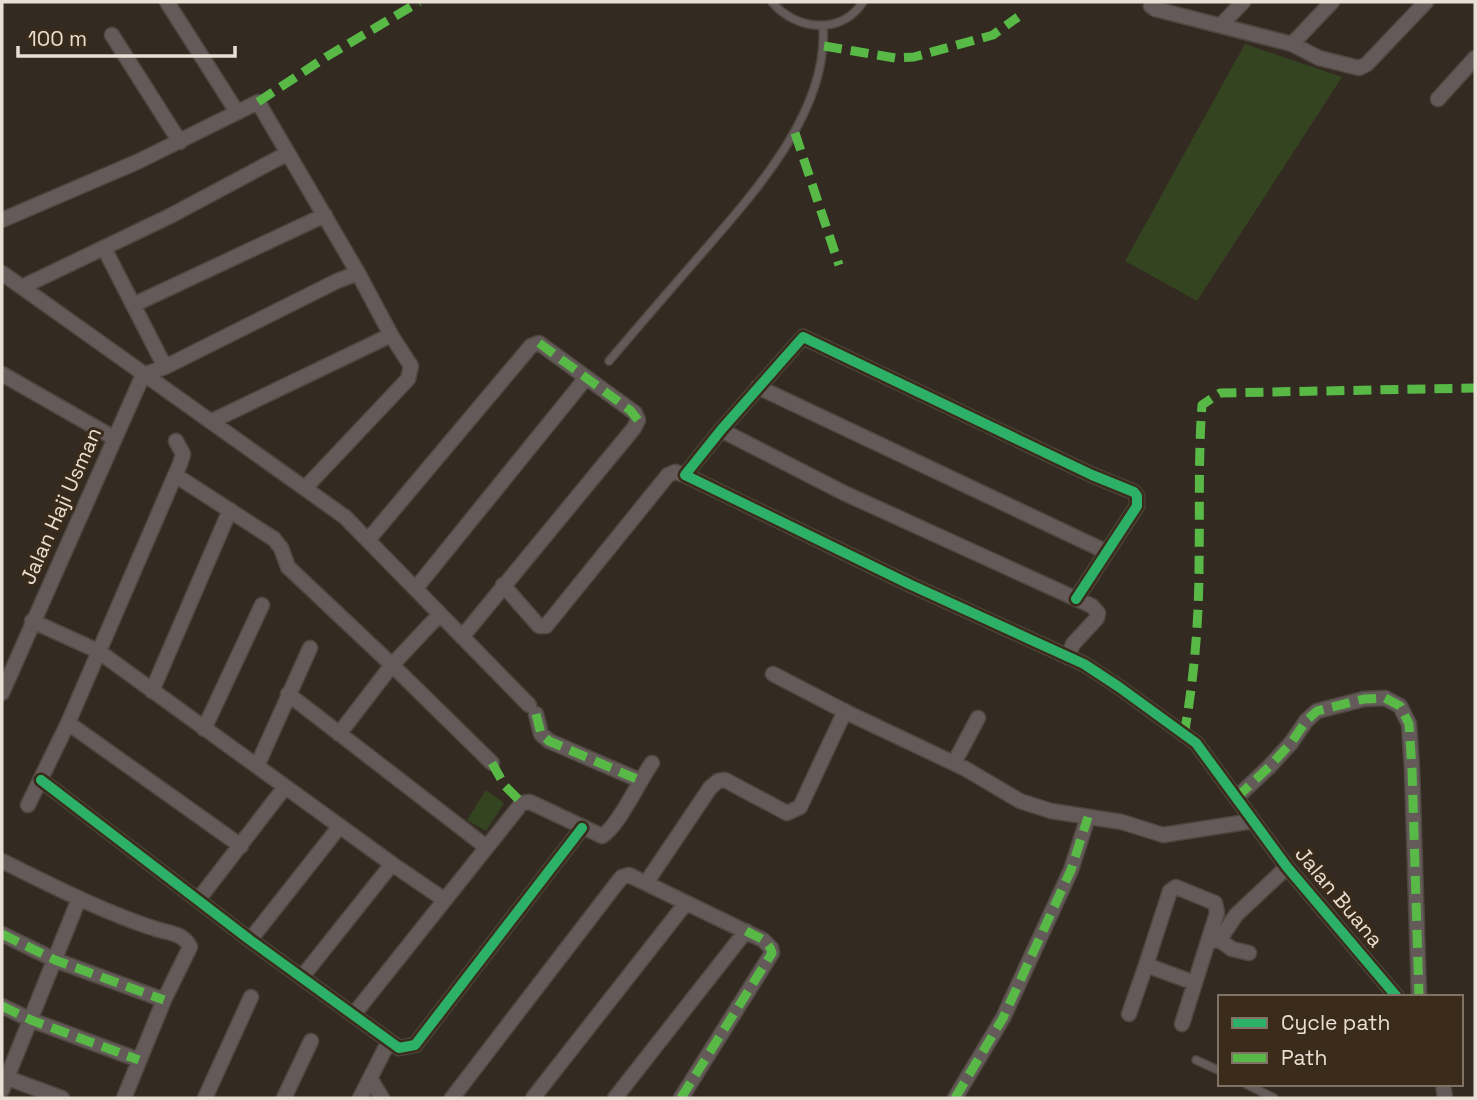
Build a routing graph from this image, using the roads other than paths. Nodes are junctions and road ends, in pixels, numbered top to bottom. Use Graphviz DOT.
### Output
graph roads {
  1 [pos="167,2"];
  2 [pos="772,2"];
  3 [pos="863,2"];
  4 [pos="1153,2"];
  5 [pos="1243,2"];
  6 [pos="1332,2"];
  7 [pos="1426,2"];
  8 [pos="1222,24"];
  9 [pos="822,26"];
  10 [pos="112,35"];
  11 [pos="1292,44"];
  12 [pos="1475,58"];
  13 [pos="1438,99"];
  14 [pos="237,111"];
  15 [pos="180,142"];
  16 [pos="288,153"];
  17 [pos="325,215"];
  18 [pos="2,220"];
  19 [pos="104,248"];
  20 [pos="2,273"];
  21 [pos="358,273"];
  22 [pos="22,287"];
  23 [pos="133,305"];
  24 [pos="391,335"];
  25 [pos="609,361"];
  26 [pos="165,367"];
  27 [pos="2,374"];
  28 [pos="143,375"];
  29 [pos="586,378"];
  30 [pos="758,387"];
  31 [pos="212,421"];
  32 [pos="721,430"];
  33 [pos="114,438"];
  34 [pos="176,441"];
  35 [pos="175,475"];
  36 [pos="685,475"];
  37 [pos="306,487"];
  38 [pos="230,510"];
  39 [pos="368,540"];
  40 [pos="1107,552"];
  41 [pos="503,585"];
  42 [pos="416,588"];
  43 [pos="1076,599"];
  44 [pos="262,605"];
  45 [pos="440,614"];
  46 [pos="32,621"];
  47 [pos="462,637"];
  48 [pos="310,648"];
  49 [pos="97,651"];
  50 [pos="1068,657"];
  51 [pos="392,665"];
  52 [pos="773,674"];
  53 [pos="152,691"];
  54 [pos="2,693"];
  55 [pos="288,694"];
  56 [pos="845,711"];
  57 [pos="978,718"];
  58 [pos="68,723"];
  59 [pos="204,729"];
  60 [pos="339,734"];
  61 [pos="652,763"];
  62 [pos="954,763"];
  63 [pos="492,764"];
  64 [pos="257,766"];
  65 [pos="41,780"];
  66 [pos="639,780"];
  67 [pos="285,787"];
  68 [pos="1236,798"];
  69 [pos="28,805"];
  70 [pos="1088,817"];
  71 [pos="1253,821"];
  72 [pos="340,826"];
  73 [pos="582,828"];
  74 [pos="241,846"];
  75 [pos="485,846"];
  76 [pos="2,861"];
  77 [pos="392,864"];
  78 [pos="1287,867"];
  79 [pos="646,883"];
  80 [pos="79,899"];
  81 [pos="198,900"];
  82 [pos="445,900"];
  83 [pos="686,902"];
  84 [pos="746,932"];
  85 [pos="2,934"];
  86 [pos="1214,939"];
  87 [pos="250,940"];
  88 [pos="1248,953"];
  89 [pos="55,960"];
  90 [pos="1146,965"];
  91 [pos="302,977"];
  92 [pos="1195,984"];
  93 [pos="1395,995"];
  94 [pos="1419,995"];
  95 [pos="251,997"];
  96 [pos="164,1000"];
  97 [pos="2,1006"];
  98 [pos="354,1014"];
  99 [pos="1129,1014"];
  100 [pos="31,1020"];
  101 [pos="1182,1024"];
  102 [pos="312,1041"];
  103 [pos="388,1041"];
  104 [pos="139,1060"];
  105 [pos="1196,1060"];
  106 [pos="1218,1071"];
  107 [pos="370,1078"];
  108 [pos="3,1081"];
  109 [pos="1250,1086"];
  110 [pos="62,1098"];
  111 [pos="124,1098"];
  112 [pos="205,1098"];
  113 [pos="284,1098"];
  114 [pos="360,1098"];
  115 [pos="383,1098"];
  116 [pos="452,1098"];
  117 [pos="533,1098"];
  118 [pos="615,1098"];
  119 [pos="681,1098"];
  120 [pos="955,1098"];
  121 [pos="1274,1098"];
  1 -- 14 [label="street"];
  2 -- 9 [label="lane"];
  3 -- 9 [label="lane"];
  4 -- 8 [label="street"];
  5 -- 8 [label="street"];
  6 -- 11 [label="street"];
  7 -- 11 [label="street"];
  8 -- 11 [label="street"];
  9 -- 25 [label="lane"];
  10 -- 15 [label="street"];
  12 -- 13 [label="street"];
  14 -- 15 [label="street"];
  14 -- 16 [label="street"];
  15 -- 18 [label="street"];
  16 -- 17 [label="street"];
  16 -- 19 [label="street"];
  17 -- 21 [label="street"];
  17 -- 23 [label="street"];
  19 -- 22 [label="street"];
  19 -- 23 [label="street"];
  20 -- 22 [label="street"];
  21 -- 24 [label="street"];
  21 -- 26 [label="street"];
  22 -- 28 [label="street"];
  23 -- 26 [label="street"];
  24 -- 31 [label="street"];
  24 -- 37 [label="street"];
  26 -- 28 [label="street"];
  27 -- 33 [label="street"];
  28 -- 31 [label="street"];
  28 -- 33 [label="street, Jalan Haji Usman"];
  29 -- 39 [label="street"];
  29 -- 41 [label="street"];
  29 -- 42 [label="street"];
  30 -- 32 [label="street"];
  30 -- 40 [label="street"];
  30 -- 40 [label="street"];
  31 -- 37 [label="street"];
  32 -- 36 [label="street"];
  32 -- 43 [label="street"];
  33 -- 46 [label="street, Jalan Haji Usman"];
  34 -- 35 [label="street"];
  35 -- 38 [label="street"];
  35 -- 49 [label="street"];
  36 -- 41 [label="street"];
  36 -- 50 [label="street, Jalan Buana"];
  37 -- 39 [label="street"];
  38 -- 51 [label="street"];
  38 -- 53 [label="street"];
  39 -- 42 [label="street"];
  40 -- 43 [label="street"];
  41 -- 47 [label="street"];
  42 -- 45 [label="street"];
  43 -- 50 [label="street"];
  44 -- 59 [label="street"];
  45 -- 47 [label="street"];
  45 -- 51 [label="street"];
  46 -- 49 [label="street"];
  46 -- 54 [label="street, Jalan Haji Usman"];
  47 -- 66 [label="street"];
  48 -- 55 [label="street"];
  49 -- 53 [label="street"];
  49 -- 58 [label="street"];
  50 -- 68 [label="street, Jalan Buana"];
  51 -- 60 [label="street"];
  51 -- 63 [label="street"];
  52 -- 56 [label="street"];
  53 -- 59 [label="street"];
  55 -- 60 [label="street"];
  55 -- 64 [label="street"];
  56 -- 62 [label="street"];
  56 -- 79 [label="street"];
  57 -- 62 [label="street"];
  58 -- 65 [label="street"];
  58 -- 74 [label="street"];
  59 -- 64 [label="street"];
  60 -- 75 [label="street"];
  61 -- 66 [label="street"];
  62 -- 70 [label="street"];
  64 -- 67 [label="street"];
  65 -- 69 [label="street"];
  65 -- 81 [label="street"];
  66 -- 73 [label="street"];
  67 -- 72 [label="street"];
  67 -- 74 [label="street"];
  68 -- 71 [label="street, Jalan Buana"];
  68 -- 94 [label="street"];
  70 -- 71 [label="street"];
  70 -- 120 [label="street"];
  71 -- 78 [label="street, Jalan Buana"];
  72 -- 77 [label="street"];
  72 -- 87 [label="street"];
  73 -- 75 [label="street"];
  73 -- 103 [label="street"];
  74 -- 81 [label="street"];
  75 -- 82 [label="street"];
  76 -- 80 [label="street"];
  77 -- 82 [label="street"];
  77 -- 91 [label="street"];
  78 -- 86 [label="street"];
  78 -- 93 [label="street, Jalan Buana"];
  79 -- 83 [label="street"];
  79 -- 116 [label="street"];
  80 -- 89 [label="street"];
  80 -- 96 [label="street"];
  81 -- 87 [label="street"];
  82 -- 98 [label="street"];
  83 -- 84 [label="street"];
  83 -- 117 [label="street"];
  84 -- 118 [label="street"];
  84 -- 119 [label="street"];
  85 -- 89 [label="street"];
  86 -- 88 [label="street"];
  86 -- 90 [label="street"];
  86 -- 92 [label="street"];
  87 -- 91 [label="street"];
  89 -- 96 [label="street"];
  89 -- 100 [label="street"];
  90 -- 92 [label="street"];
  90 -- 99 [label="street"];
  91 -- 98 [label="street"];
  92 -- 101 [label="street"];
  95 -- 112 [label="street"];
  96 -- 104 [label="street"];
  97 -- 100 [label="street"];
  98 -- 103 [label="street"];
  100 -- 104 [label="street"];
  100 -- 108 [label="street"];
  102 -- 113 [label="street"];
  103 -- 107 [label="street"];
  104 -- 111 [label="street"];
  105 -- 106 [label="lane"];
  107 -- 114 [label="street"];
  107 -- 115 [label="street"];
  108 -- 110 [label="street"];
  109 -- 121 [label="lane"];
}
